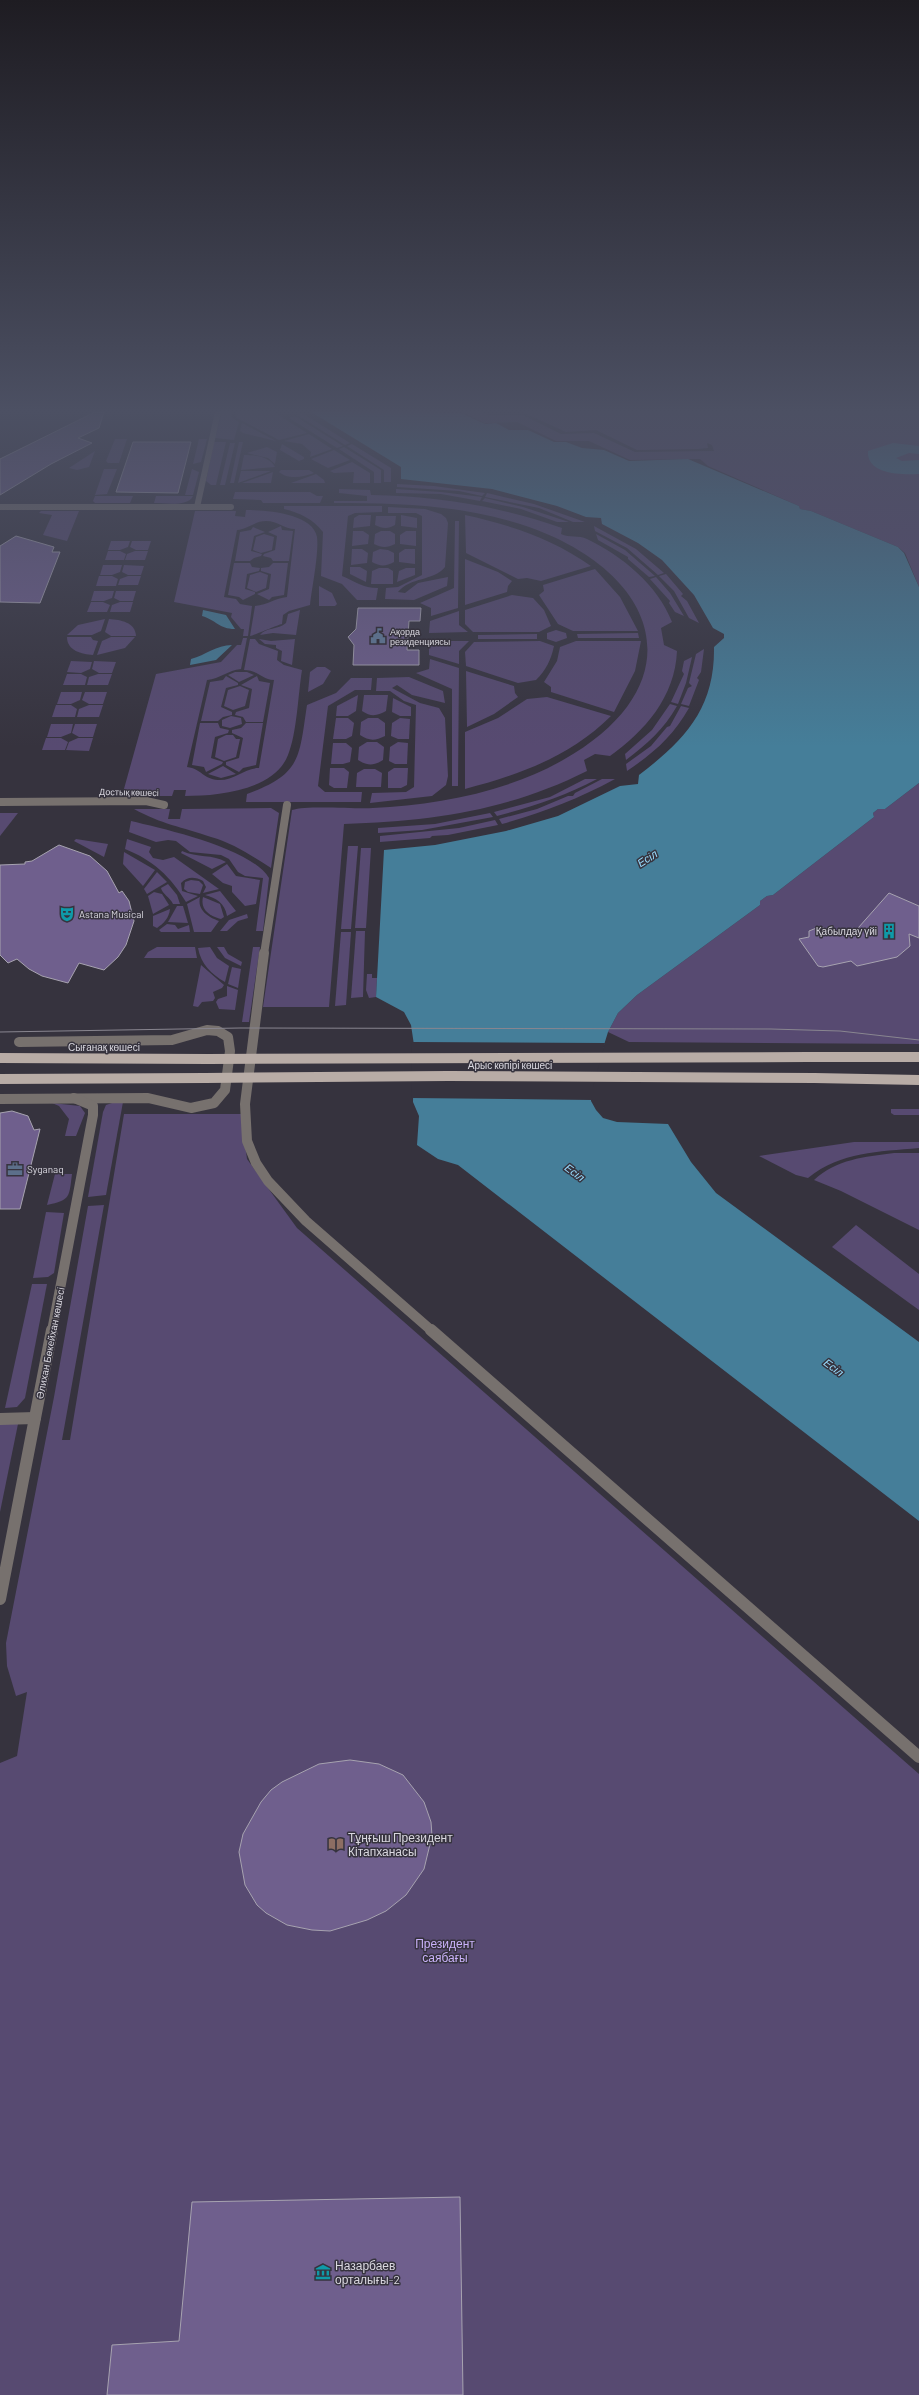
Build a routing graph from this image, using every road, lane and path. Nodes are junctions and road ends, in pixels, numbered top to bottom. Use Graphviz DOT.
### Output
graph roads {
  1 [pos="0,802"];
  2 [pos="287,805"];
  3 [pos="0,806"];
  4 [pos="19,1042"];
  5 [pos="919,1057"];
  6 [pos="0,1058"];
  7 [pos="208,1059"];
  8 [pos="0,1079"];
  9 [pos="919,1080"];
  10 [pos="74,1098"];
  11 [pos="0,1099"];
  12 [pos="35,1418"];
  13 [pos="0,1420"];
  14 [pos="0,1599"];
  15 [pos="919,1757"];
  1 -- 3 [label="street, Достық көшесі"];
  2 -- 15 [label="street"];
  4 -- 10 [label="street"];
  5 -- 7 [label="main road, Арыс көпірі көшесі, bridge"];
  6 -- 7 [label="main road, Сығанақ көшесі"];
  8 -- 9 [label="main road, Арыс көпірі көшесі, bridge"];
  10 -- 11 [label="street"];
  10 -- 12 [label="street, Әлихан Бөкейхан көшесі"];
  12 -- 13 [label="street"];
  12 -- 14 [label="street, Әлихан Бөкейхан көшесі"];
}
